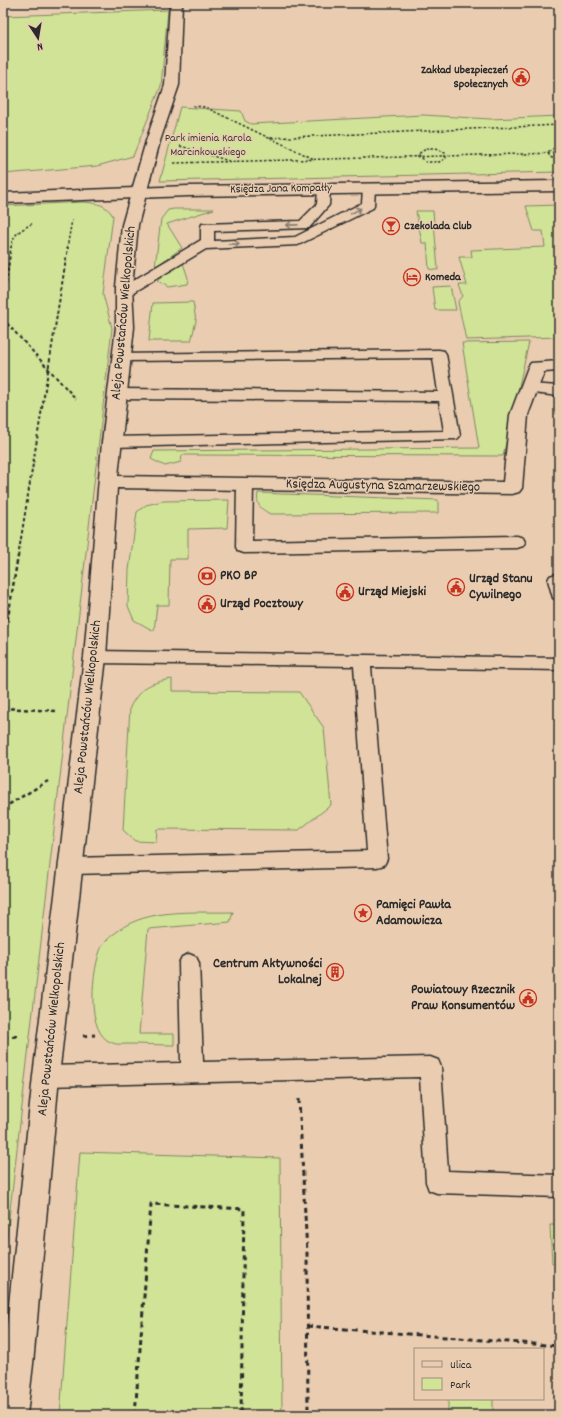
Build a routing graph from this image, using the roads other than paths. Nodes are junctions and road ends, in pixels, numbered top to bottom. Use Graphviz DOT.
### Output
graph roads {
  1 [pos="176,3"];
  2 [pos="559,186"];
  3 [pos="369,188"];
  4 [pos="324,189"];
  5 [pos="139,192"];
  6 [pos="3,198"];
  7 [pos="208,242"];
  8 [pos="124,292"];
  9 [pos="122,357"];
  10 [pos="559,366"];
  11 [pos="529,389"];
  12 [pos="559,391"];
  13 [pos="117,394"];
  14 [pos="446,397"];
  15 [pos="111,442"];
  16 [pos="108,482"];
  17 [pos="245,484"];
  18 [pos="517,542"];
  19 [pos="559,580"];
  20 [pos="559,594"];
  21 [pos="95,657"];
  22 [pos="362,660"];
  23 [pos="559,664"];
  24 [pos="70,866"];
  25 [pos="189,963"];
  26 [pos="192,1073"];
  27 [pos="46,1076"];
  28 [pos="559,1186"];
  29 [pos="11,1415"];
  1 -- 5 [label="street, Aleja Powstańców Wielkopolskich"];
  2 -- 3 [label="street, Księdza Jana Kompałły"];
  3 -- 4 [label="street, Księdza Jana Kompałły"];
  7 -- 3 [label="lane, one-way"];
  4 -- 5 [label="street, Księdza Jana Kompałły"];
  4 -- 7 [label="lane, one-way"];
  5 -- 6 [label="street, Księdza Jana Kompałły"];
  5 -- 8 [label="street, Aleja Powstańców Wielkopolskich"];
  7 -- 8 [label="lane"];
  8 -- 9 [label="street, Aleja Powstańców Wielkopolskich"];
  9 -- 13 [label="street, Aleja Powstańców Wielkopolskich"];
  9 -- 14 [label="lane"];
  10 -- 11 [label="street, Księdza Augustyna Szamarzewskiego"];
  11 -- 12 [label="lane"];
  11 -- 17 [label="street, Księdza Augustyna Szamarzewskiego"];
  13 -- 14 [label="lane"];
  13 -- 15 [label="street, Aleja Powstańców Wielkopolskich"];
  14 -- 15 [label="lane"];
  15 -- 16 [label="street, Aleja Powstańców Wielkopolskich"];
  16 -- 17 [label="street, Księdza Augustyna Szamarzewskiego"];
  16 -- 21 [label="street, Aleja Powstańców Wielkopolskich"];
  17 -- 18 [label="lane"];
  19 -- 20 [label="lane"];
  21 -- 22 [label="lane"];
  21 -- 24 [label="street, Aleja Powstańców Wielkopolskich"];
  22 -- 23 [label="lane"];
  22 -- 24 [label="lane"];
  24 -- 27 [label="street, Aleja Powstańców Wielkopolskich"];
  25 -- 26 [label="lane"];
  26 -- 27 [label="lane"];
  26 -- 28 [label="lane"];
  27 -- 29 [label="street, Aleja Powstańców Wielkopolskich"];
}
